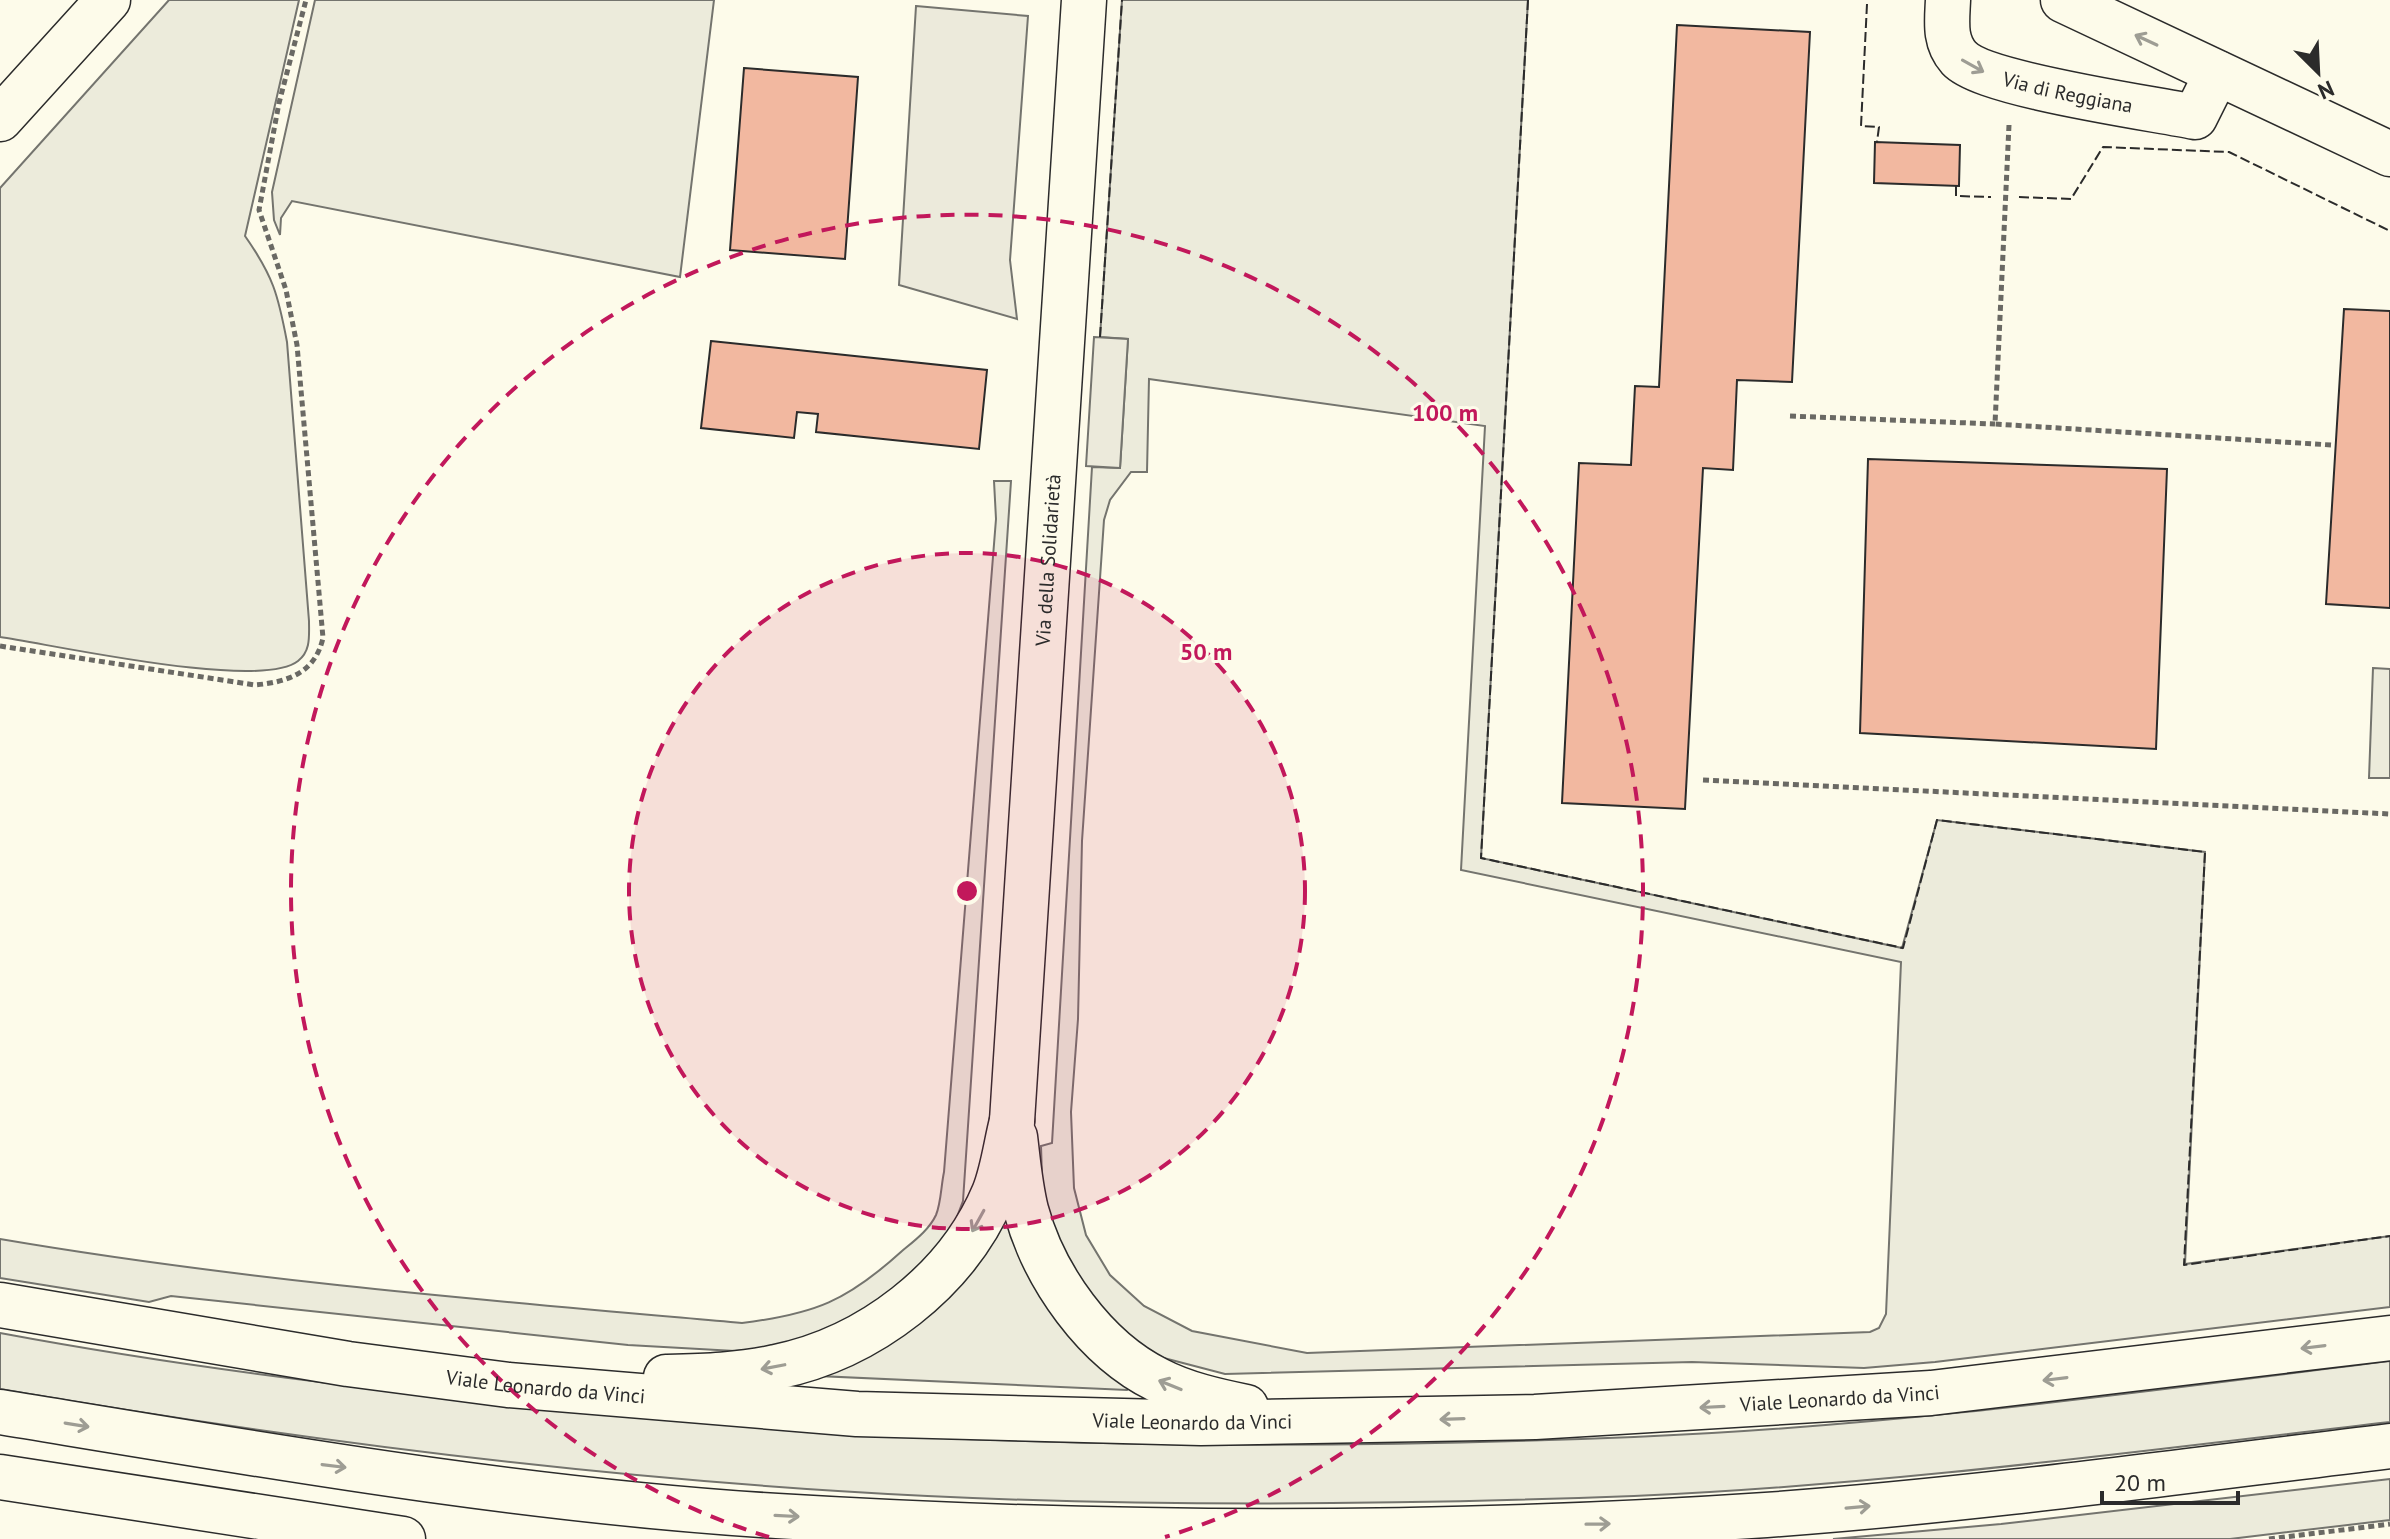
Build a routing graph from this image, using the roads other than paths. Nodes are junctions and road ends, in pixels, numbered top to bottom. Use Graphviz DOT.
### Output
graph roads {
  1 [pos="108,0"];
  2 [pos="1084,0"];
  3 [pos="1948,0"];
  4 [pos="2063,0"];
  5 [pos="2217,73"];
  6 [pos="0,119"];
  7 [pos="2390,154"];
  8 [pos="1012,1121"];
  9 [pos="0,1305"];
  10 [pos="2390,1338"];
  11 [pos="508,1385"];
  12 [pos="0,1412"];
  13 [pos="1327,1423"];
  14 [pos="2390,1446"];
  15 [pos="0,1477"];
  16 [pos="586,1497"];
  17 [pos="1353,1531"];
  18 [pos="403,1539"];
  19 [pos="748,1539"];
  20 [pos="1300,1539"];
  1 -- 6 [label="main road"];
  2 -- 8 [label="main road, Via della Solidarietà"];
  3 -- 5 [label="main road, Via di Reggiana, one-way"];
  5 -- 4 [label="main road, one-way"];
  5 -- 7 [label="main road"];
  8 -- 11 [label="main road, one-way"];
  13 -- 8 [label="main road, one-way"];
  9 -- 11 [label="main road, Viale Leonardo da Vinci"];
  10 -- 13 [label="main road, Viale Leonardo da Vinci, one-way"];
  11 -- 13 [label="main road, Viale Leonardo da Vinci"];
  12 -- 16 [label="main road, one-way"];
  17 -- 14 [label="main road, one-way"];
  15 -- 18 [label="main road"];
  16 -- 17 [label="main road, one-way"];
  16 -- 19 [label="main road"];
  17 -- 20 [label="main road"];
}
